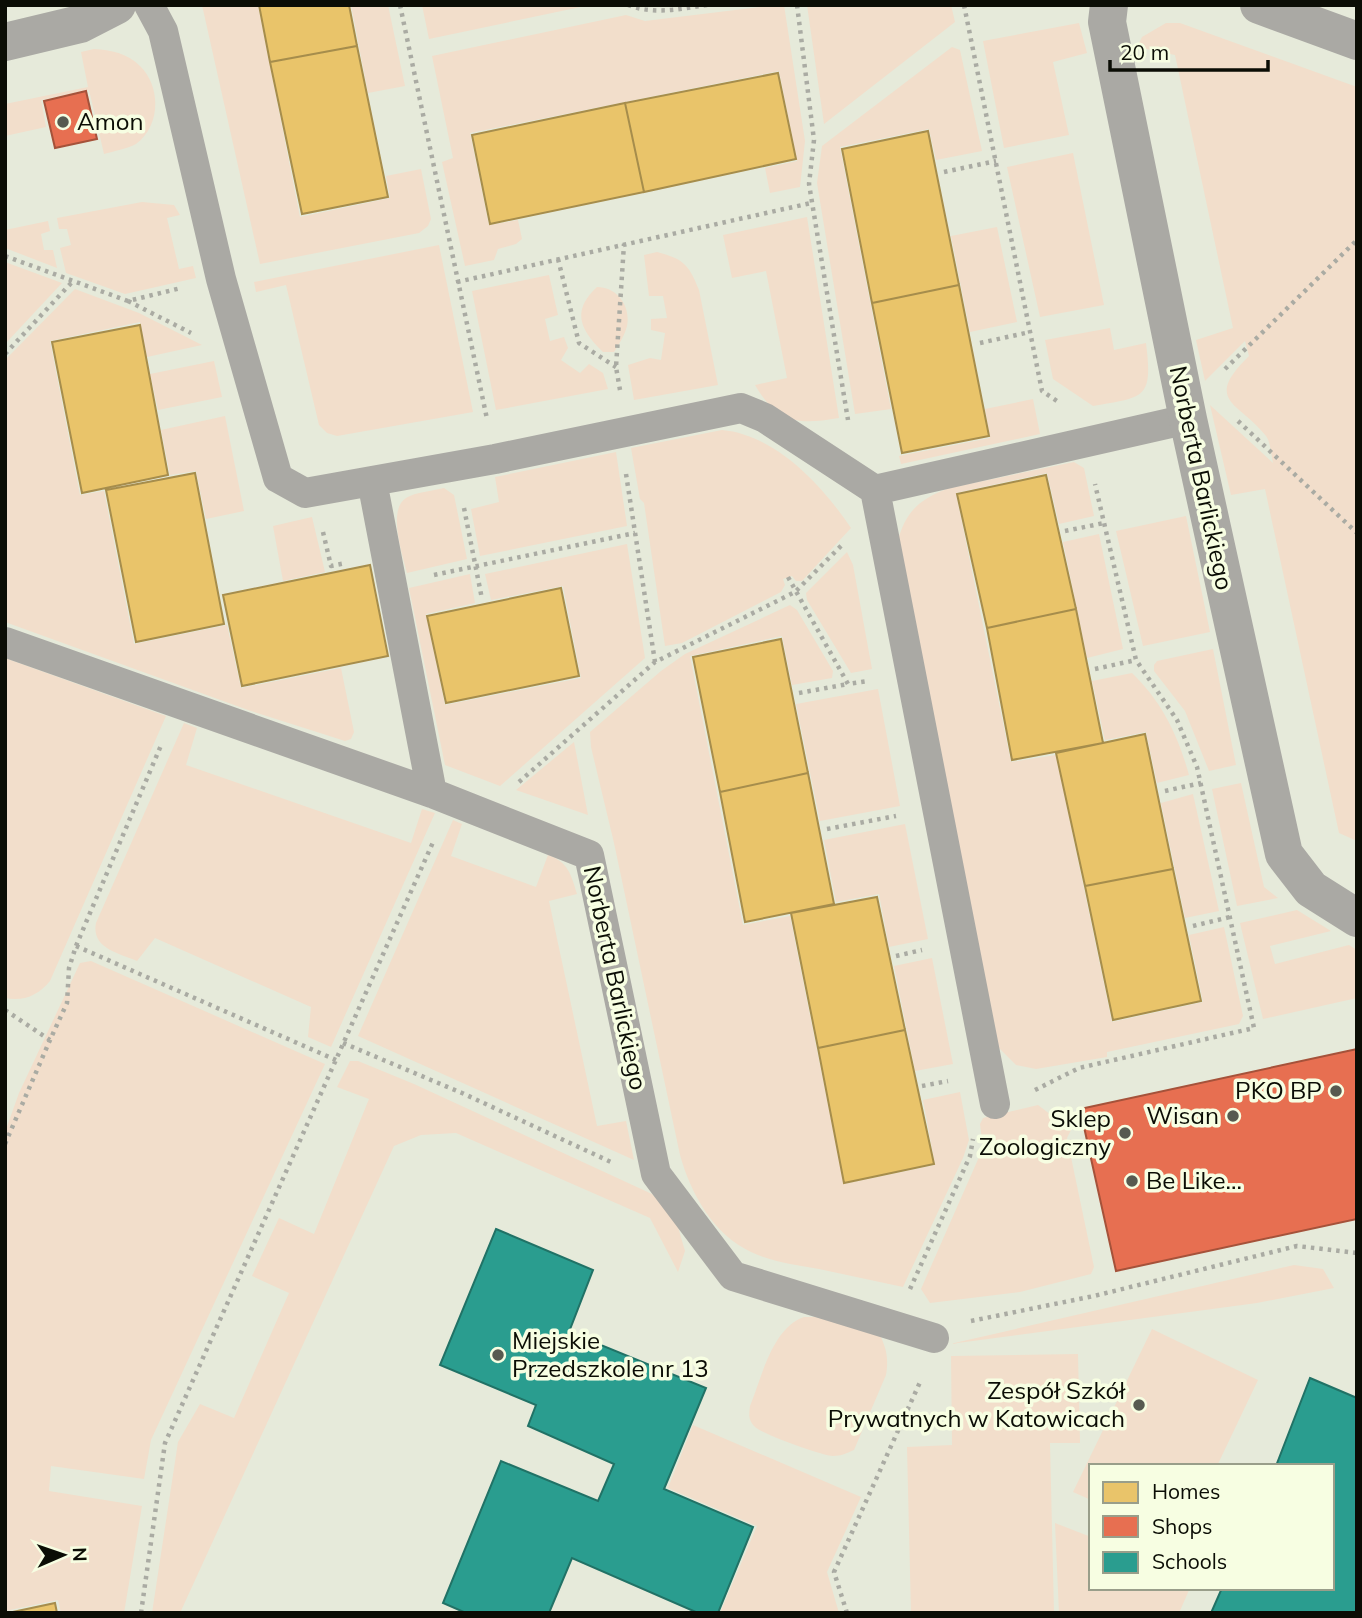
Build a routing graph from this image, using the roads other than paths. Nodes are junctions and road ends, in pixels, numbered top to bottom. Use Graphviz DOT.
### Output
graph roads {
  1 [pos="117,5"];
  2 [pos="149,5"];
  3 [pos="1109,5"];
  4 [pos="1259,5"];
  5 [pos="1357,41"];
  6 [pos="5,42"];
  7 [pos="1193,403"];
  8 [pos="372,481"];
  9 [pos="866,484"];
  10 [pos="5,642"];
  11 [pos="442,797"];
  12 [pos="1357,918"];
  13 [pos="995,1104"];
  14 [pos="934,1338"];
  1 -- 6 [label="street"];
  2 -- 8 [label="lane"];
  3 -- 7 [label="street, Norberta Barlickiego"];
  4 -- 5 [label="street"];
  7 -- 9 [label="lane"];
  7 -- 12 [label="street, Norberta Barlickiego"];
  8 -- 9 [label="lane"];
  8 -- 11 [label="lane"];
  9 -- 13 [label="lane"];
  10 -- 11 [label="lane, Norberta Barlickiego"];
  11 -- 14 [label="lane, Norberta Barlickiego"];
}
